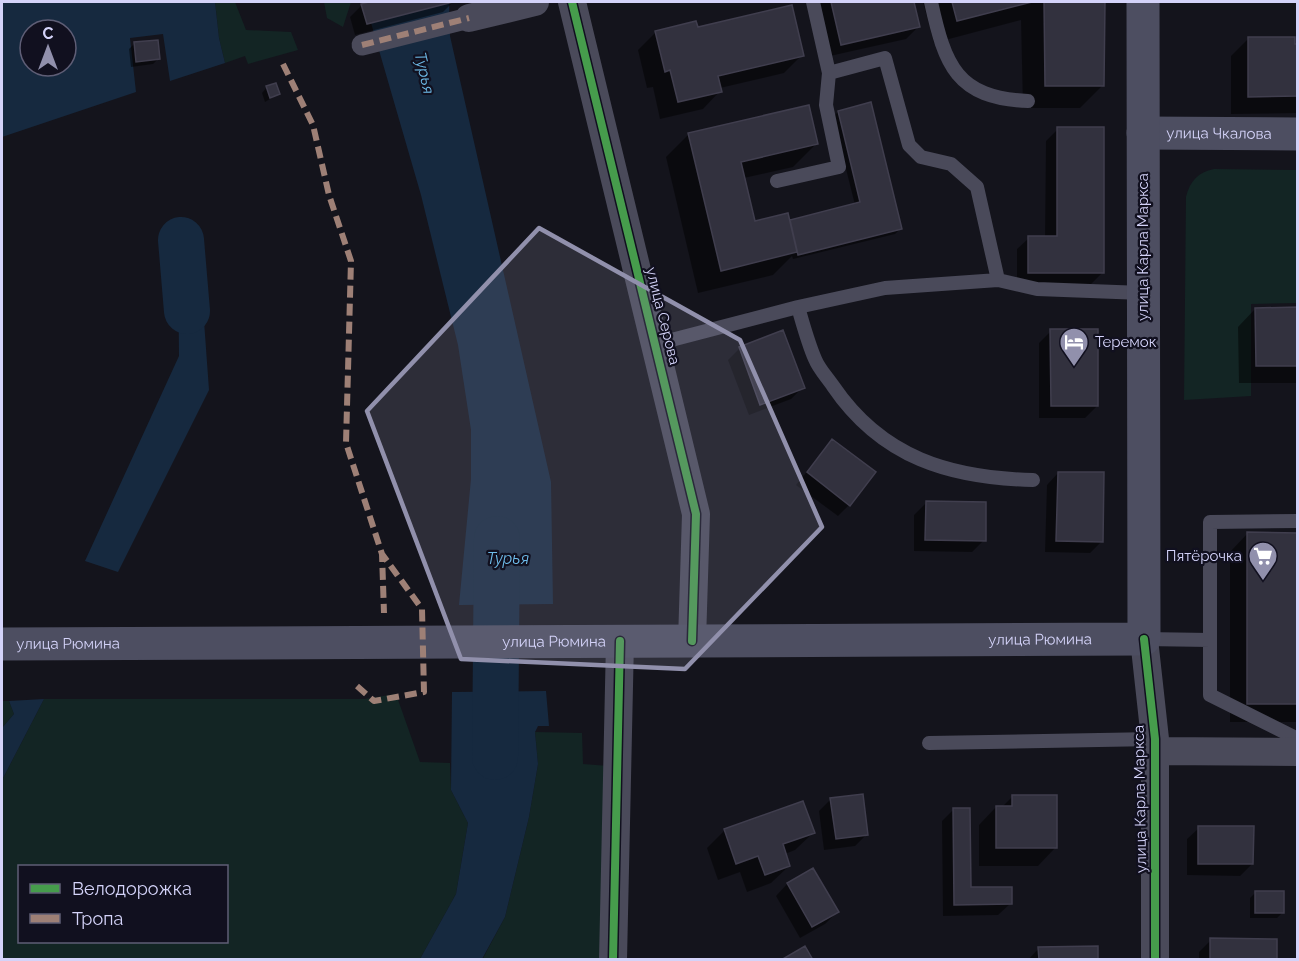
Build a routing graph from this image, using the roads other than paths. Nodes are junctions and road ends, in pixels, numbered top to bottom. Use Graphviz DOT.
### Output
graph roads {
  1 [pos="535,2"];
  2 [pos="572,2"];
  3 [pos="813,2"];
  4 [pos="931,2"];
  5 [pos="1143,2"];
  6 [pos="469,18"];
  7 [pos="362,45"];
  8 [pos="829,73"];
  9 [pos="1028,101"];
  10 [pos="1143,133"];
  11 [pos="1298,134"];
  12 [pos="777,181"];
  13 [pos="998,280"];
  14 [pos="1143,292"];
  15 [pos="798,307"];
  16 [pos="656,344"];
  17 [pos="1034,480"];
  18 [pos="1298,521"];
  19 [pos="1144,639"];
  20 [pos="1210,640"];
  21 [pos="620,641"];
  22 [pos="692,641"];
  23 [pos="2,644"];
  24 [pos="1298,739"];
  25 [pos="929,743"];
  26 [pos="1155,745"];
  27 [pos="1298,752"];
  28 [pos="613,960"];
  29 [pos="1155,960"];
  1 -- 6 [label="street"];
  2 -- 16 [label="street, улица Серова"];
  3 -- 8 [label="lane"];
  4 -- 9 [label="lane"];
  5 -- 10 [label="main road, улица Карла Маркса"];
  6 -- 7 [label="street"];
  8 -- 12 [label="lane"];
  8 -- 13 [label="lane"];
  10 -- 11 [label="main road, улица Чкалова"];
  10 -- 14 [label="main road, улица Карла Маркса"];
  13 -- 14 [label="lane"];
  13 -- 15 [label="lane"];
  14 -- 19 [label="main road, улица Карла Маркса"];
  15 -- 16 [label="lane"];
  15 -- 17 [label="lane"];
  16 -- 22 [label="street, улица Серова"];
  18 -- 20 [label="lane"];
  19 -- 20 [label="lane"];
  19 -- 22 [label="main road, улица Рюмина"];
  19 -- 26 [label="street, улица Карла Маркса"];
  20 -- 24 [label="lane"];
  21 -- 22 [label="main road, улица Рюмина"];
  21 -- 23 [label="main road, улица Рюмина"];
  21 -- 28 [label="street"];
  25 -- 26 [label="lane"];
  26 -- 27 [label="street"];
  26 -- 29 [label="street, улица Карла Маркса"];
}
